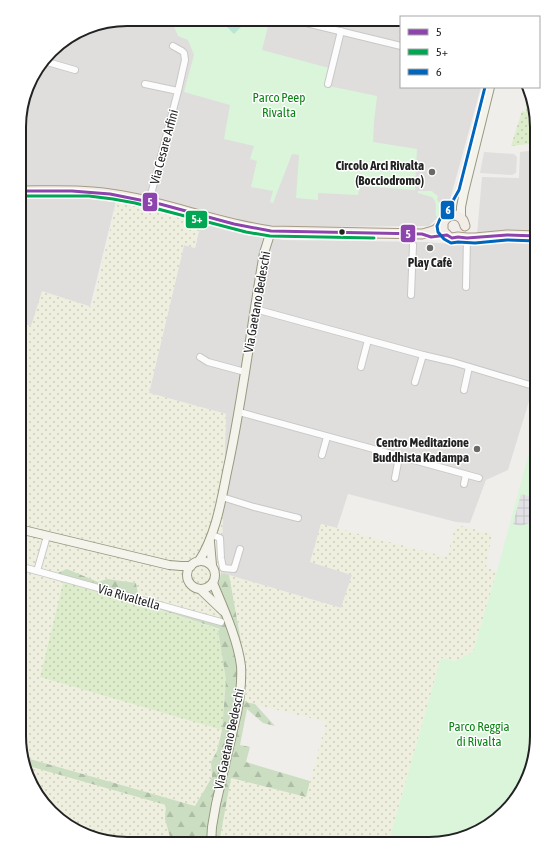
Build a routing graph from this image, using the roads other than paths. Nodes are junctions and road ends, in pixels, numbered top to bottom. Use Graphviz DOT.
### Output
graph roads {
  1 [pos="320,26"];
  2 [pos="341,31"];
  3 [pos="172,46"];
  4 [pos="400,46"];
  5 [pos="49,62"];
  6 [pos="75,70"];
  7 [pos="145,84"];
  8 [pos="328,84"];
  9 [pos="490,88"];
  10 [pos="178,91"];
  11 [pos="26,191"];
  12 [pos="464,192"];
  13 [pos="149,202"];
  14 [pos="450,216"];
  15 [pos="463,222"];
  16 [pos="443,223"];
  17 [pos="271,231"];
  18 [pos="422,234"];
  19 [pos="447,235"];
  20 [pos="486,236"];
  21 [pos="530,236"];
  22 [pos="462,237"];
  23 [pos="413,245"];
  24 [pos="466,287"];
  25 [pos="411,295"];
  26 [pos="255,309"];
  27 [pos="368,340"];
  28 [pos="423,355"];
  29 [pos="200,358"];
  30 [pos="361,367"];
  31 [pos="469,367"];
  32 [pos="245,372"];
  33 [pos="414,382"];
  34 [pos="530,385"];
  35 [pos="464,390"];
  36 [pos="239,412"];
  37 [pos="327,437"];
  38 [pos="322,455"];
  39 [pos="400,457"];
  40 [pos="466,475"];
  41 [pos="395,478"];
  42 [pos="479,478"];
  43 [pos="464,484"];
  44 [pos="222,497"];
  45 [pos="298,518"];
  46 [pos="26,531"];
  47 [pos="47,536"];
  48 [pos="211,537"];
  49 [pos="240,549"];
  50 [pos="199,561"];
  51 [pos="169,565"];
  52 [pos="212,565"];
  53 [pos="190,566"];
  54 [pos="26,568"];
  55 [pos="37,571"];
  56 [pos="188,579"];
  57 [pos="213,583"];
  58 [pos="201,590"];
  59 [pos="225,613"];
  60 [pos="221,622"];
  61 [pos="211,837"];
  1 -- 2 [label="street"];
  2 -- 4 [label="street"];
  2 -- 8 [label="street"];
  3 -- 10 [label="street, Via Cesare Arfini"];
  5 -- 6 [label="street"];
  7 -- 10 [label="street, Via Cesare Arfini"];
  9 -- 12 [label="main road"];
  10 -- 13 [label="street, Via Cesare Arfini"];
  11 -- 13 [label="main road"];
  12 -- 14 [label="main road"];
  12 -- 15 [label="main road"];
  13 -- 17 [label="main road"];
  14 -- 15 [label="main road"];
  14 -- 16 [label="main road"];
  15 -- 20 [label="main road"];
  15 -- 22 [label="main road"];
  16 -- 18 [label="main road"];
  16 -- 19 [label="main road"];
  17 -- 18 [label="main road"];
  17 -- 26 [label="main road, Via Gaetano Bedeschi"];
  18 -- 19 [label="main road"];
  19 -- 22 [label="main road"];
  20 -- 21 [label="main road"];
  20 -- 22 [label="main road"];
  22 -- 24 [label="street"];
  23 -- 25 [label="street"];
  26 -- 27 [label="street"];
  26 -- 32 [label="main road, Via Gaetano Bedeschi"];
  27 -- 28 [label="street"];
  27 -- 30 [label="street"];
  28 -- 31 [label="street"];
  28 -- 33 [label="street"];
  29 -- 32 [label="street, Via Gaetano Bedeschi"];
  31 -- 34 [label="street"];
  31 -- 35 [label="street"];
  32 -- 36 [label="main road, Via Gaetano Bedeschi"];
  36 -- 37 [label="street"];
  36 -- 44 [label="main road, Via Gaetano Bedeschi"];
  37 -- 38 [label="street"];
  37 -- 39 [label="street"];
  39 -- 40 [label="street"];
  39 -- 41 [label="street"];
  40 -- 42 [label="street"];
  40 -- 43 [label="street"];
  44 -- 45 [label="street"];
  44 -- 48 [label="main road, Via Gaetano Bedeschi"];
  46 -- 47 [label="main road"];
  47 -- 51 [label="main road"];
  47 -- 55 [label="street"];
  48 -- 49 [label="street"];
  48 -- 50 [label="main road, Via Gaetano Bedeschi"];
  48 -- 52 [label="main road, Via Gaetano Bedeschi"];
  50 -- 52 [label="main road"];
  50 -- 53 [label="main road"];
  51 -- 53 [label="main road"];
  51 -- 56 [label="main road"];
  52 -- 57 [label="main road"];
  53 -- 56 [label="main road"];
  54 -- 55 [label="street, Via Rivaltella"];
  55 -- 60 [label="street, Via Rivaltella"];
  56 -- 58 [label="main road"];
  57 -- 58 [label="main road"];
  57 -- 59 [label="main road, Via Gaetano Bedeschi"];
  58 -- 59 [label="main road, Via Gaetano Bedeschi"];
  59 -- 61 [label="main road, Via Gaetano Bedeschi"];
}
